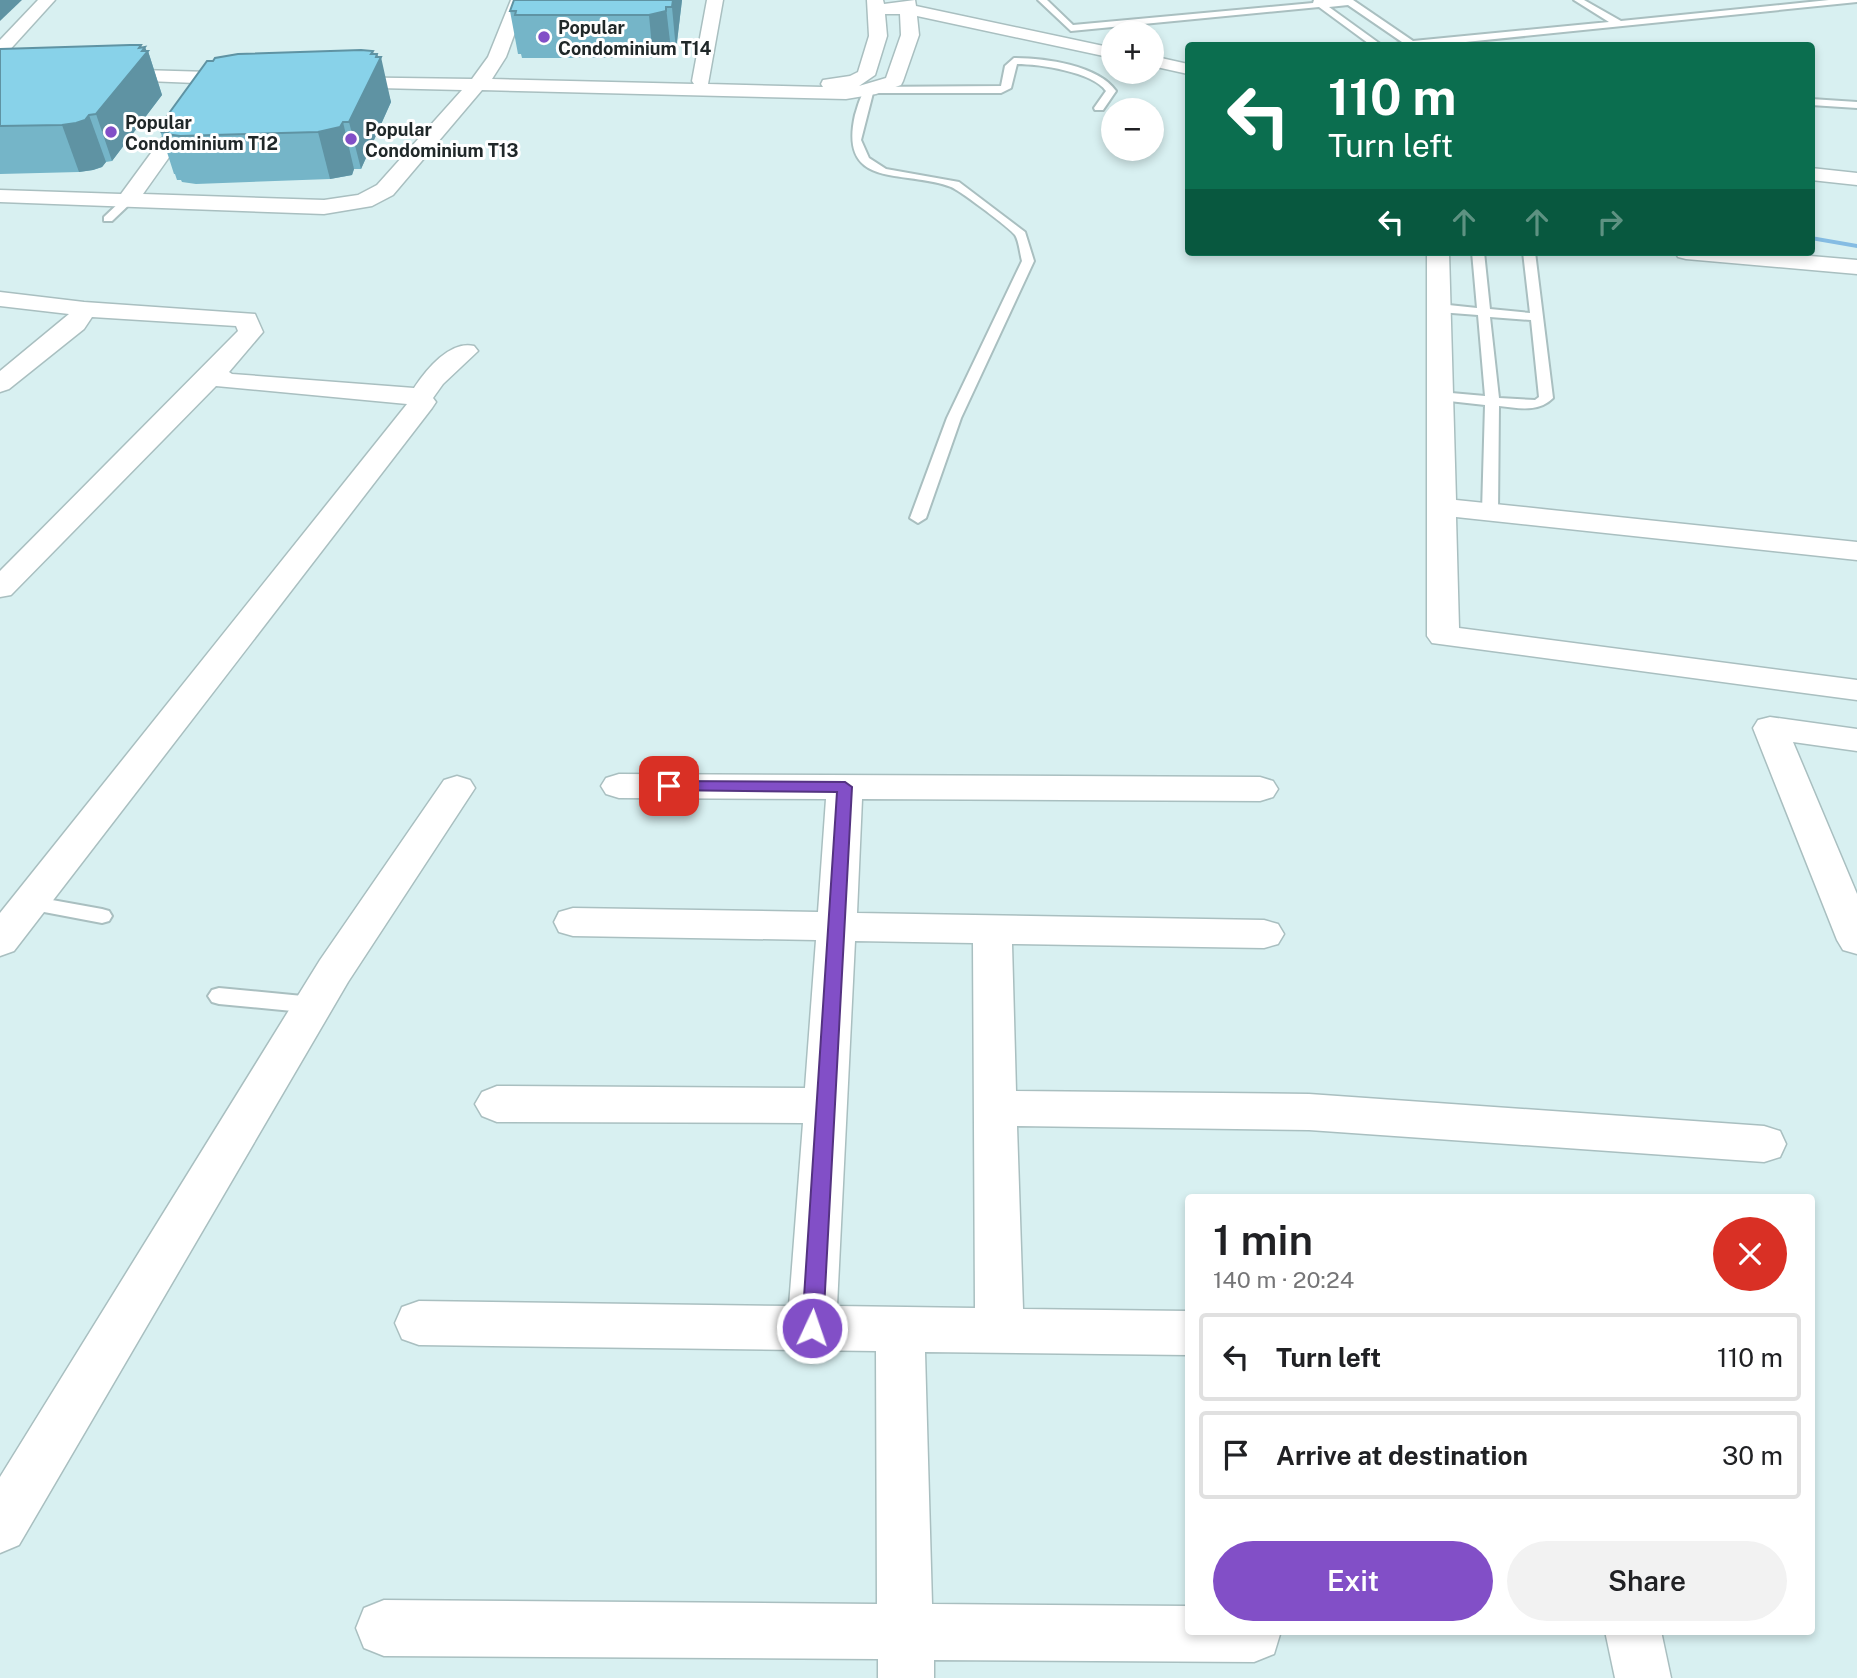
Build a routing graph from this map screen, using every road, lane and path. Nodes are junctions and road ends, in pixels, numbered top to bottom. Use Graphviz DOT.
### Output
graph roads {
  1 [pos="47,0"];
  2 [pos="519,0"];
  3 [pos="715,0"];
  4 [pos="1042,0"];
  5 [pos="1578,0"];
  6 [pos="1856,0"];
  7 [pos="1348,1"];
  8 [pos="1318,2"];
  9 [pos="876,4"];
  10 [pos="908,5"];
  11 [pos="1618,23"];
  12 [pos="1373,42"];
  13 [pos="1408,42"];
  14 [pos="1431,42"];
  15 [pos="1101,50"];
  16 [pos="4,56"];
  17 [pos="1164,64"];
  18 [pos="1185,68"];
  19 [pos="317,75"];
  20 [pos="215,78"];
  21 [pos="482,80"];
  22 [pos="701,80"];
  23 [pos="862,86"];
  24 [pos="1815,102"];
  25 [pos="1857,105"];
  26 [pos="1099,107"];
  27 [pos="1815,174"];
  28 [pos="1857,179"];
  29 [pos="0,196"];
  30 [pos="127,201"];
  31 [pos="108,219"];
  32 [pos="1438,256"];
  33 [pos="1478,256"];
  34 [pos="1529,256"];
  35 [pos="1732,256"];
  36 [pos="1857,267"];
  37 [pos="0,299"];
  38 [pos="1439,308"];
  39 [pos="84,309"];
  40 [pos="1483,311"];
  41 [pos="1537,317"];
  42 [pos="466,351"];
  43 [pos="213,374"];
  44 [pos="0,384"];
  45 [pos="1440,396"];
  46 [pos="419,400"];
  47 [pos="1492,401"];
  48 [pos="1441,507"];
  49 [pos="1490,512"];
  50 [pos="918,518"];
  51 [pos="1857,551"];
  52 [pos="0,588"];
  53 [pos="1857,690"];
  54 [pos="1857,740"];
  55 [pos="619,786"];
  56 [pos="845,787"];
  57 [pos="457,788"];
  58 [pos="1260,789"];
  59 [pos="30,903"];
  60 [pos="102,916"];
  61 [pos="573,922"];
  62 [pos="836,927"];
  63 [pos="992,929"];
  64 [pos="1264,934"];
  65 [pos="1857,940"];
  66 [pos="0,941"];
  67 [pos="219,996"];
  68 [pos="313,1005"];
  69 [pos="497,1104"];
  70 [pos="825,1106"];
  71 [pos="995,1108"];
  72 [pos="1763,1143"];
  73 [pos="419,1323"];
  74 [pos="812,1328"];
  75 [pos="900,1329"];
  76 [pos="999,1330"];
  77 [pos="1185,1333"];
  78 [pos="0,1526"];
  79 [pos="384,1628"];
  80 [pos="1237,1635"];
  81 [pos="1634,1635"];
  82 [pos="905,1655"];
  83 [pos="1643,1678"];
  1 -- 16 [label="street"];
  2 -- 21 [label="street"];
  3 -- 22 [label="street"];
  4 -- 8 [label="lane"];
  5 -- 11 [label="lane"];
  6 -- 11 [label="lane"];
  7 -- 8 [label="lane"];
  7 -- 13 [label="lane"];
  8 -- 12 [label="lane"];
  9 -- 10 [label="street"];
  9 -- 23 [label="street"];
  10 -- 15 [label="street"];
  10 -- 23 [label="street"];
  11 -- 14 [label="lane"];
  17 -- 18 [label="street"];
  19 -- 21 [label="street"];
  20 -- 20 [label="street"];
  20 -- 30 [label="street"];
  21 -- 22 [label="street"];
  21 -- 23 [label="street"];
  21 -- 30 [label="street"];
  22 -- 23 [label="street"];
  23 -- 26 [label="lane"];
  23 -- 50 [label="lane"];
  24 -- 25 [label="lane"];
  27 -- 28 [label="street"];
  29 -- 30 [label="street"];
  30 -- 31 [label="lane"];
  32 -- 38 [label="street"];
  33 -- 40 [label="lane"];
  34 -- 41 [label="lane"];
  35 -- 36 [label="street"];
  37 -- 39 [label="street"];
  38 -- 40 [label="lane"];
  38 -- 45 [label="street"];
  39 -- 43 [label="street"];
  39 -- 44 [label="street"];
  40 -- 41 [label="lane"];
  40 -- 47 [label="lane"];
  41 -- 47 [label="lane"];
  42 -- 46 [label="street"];
  43 -- 46 [label="street"];
  43 -- 52 [label="street"];
  45 -- 47 [label="lane"];
  45 -- 48 [label="street"];
  46 -- 59 [label="street"];
  47 -- 49 [label="lane"];
  48 -- 49 [label="street"];
  48 -- 53 [label="street"];
  49 -- 51 [label="street"];
  54 -- 65 [label="street"];
  55 -- 56 [label="street"];
  56 -- 58 [label="street"];
  56 -- 62 [label="street"];
  57 -- 68 [label="street"];
  59 -- 60 [label="lane"];
  59 -- 66 [label="street"];
  61 -- 62 [label="street"];
  62 -- 63 [label="street"];
  62 -- 70 [label="street"];
  63 -- 64 [label="street"];
  63 -- 71 [label="street"];
  67 -- 68 [label="lane"];
  68 -- 78 [label="street"];
  69 -- 70 [label="street"];
  70 -- 74 [label="street"];
  71 -- 72 [label="street"];
  71 -- 76 [label="street"];
  73 -- 74 [label="street"];
  74 -- 75 [label="street"];
  75 -- 76 [label="street"];
  75 -- 82 [label="street"];
  76 -- 77 [label="street"];
  79 -- 82 [label="street"];
  80 -- 82 [label="street"];
  81 -- 83 [label="street"];
}
